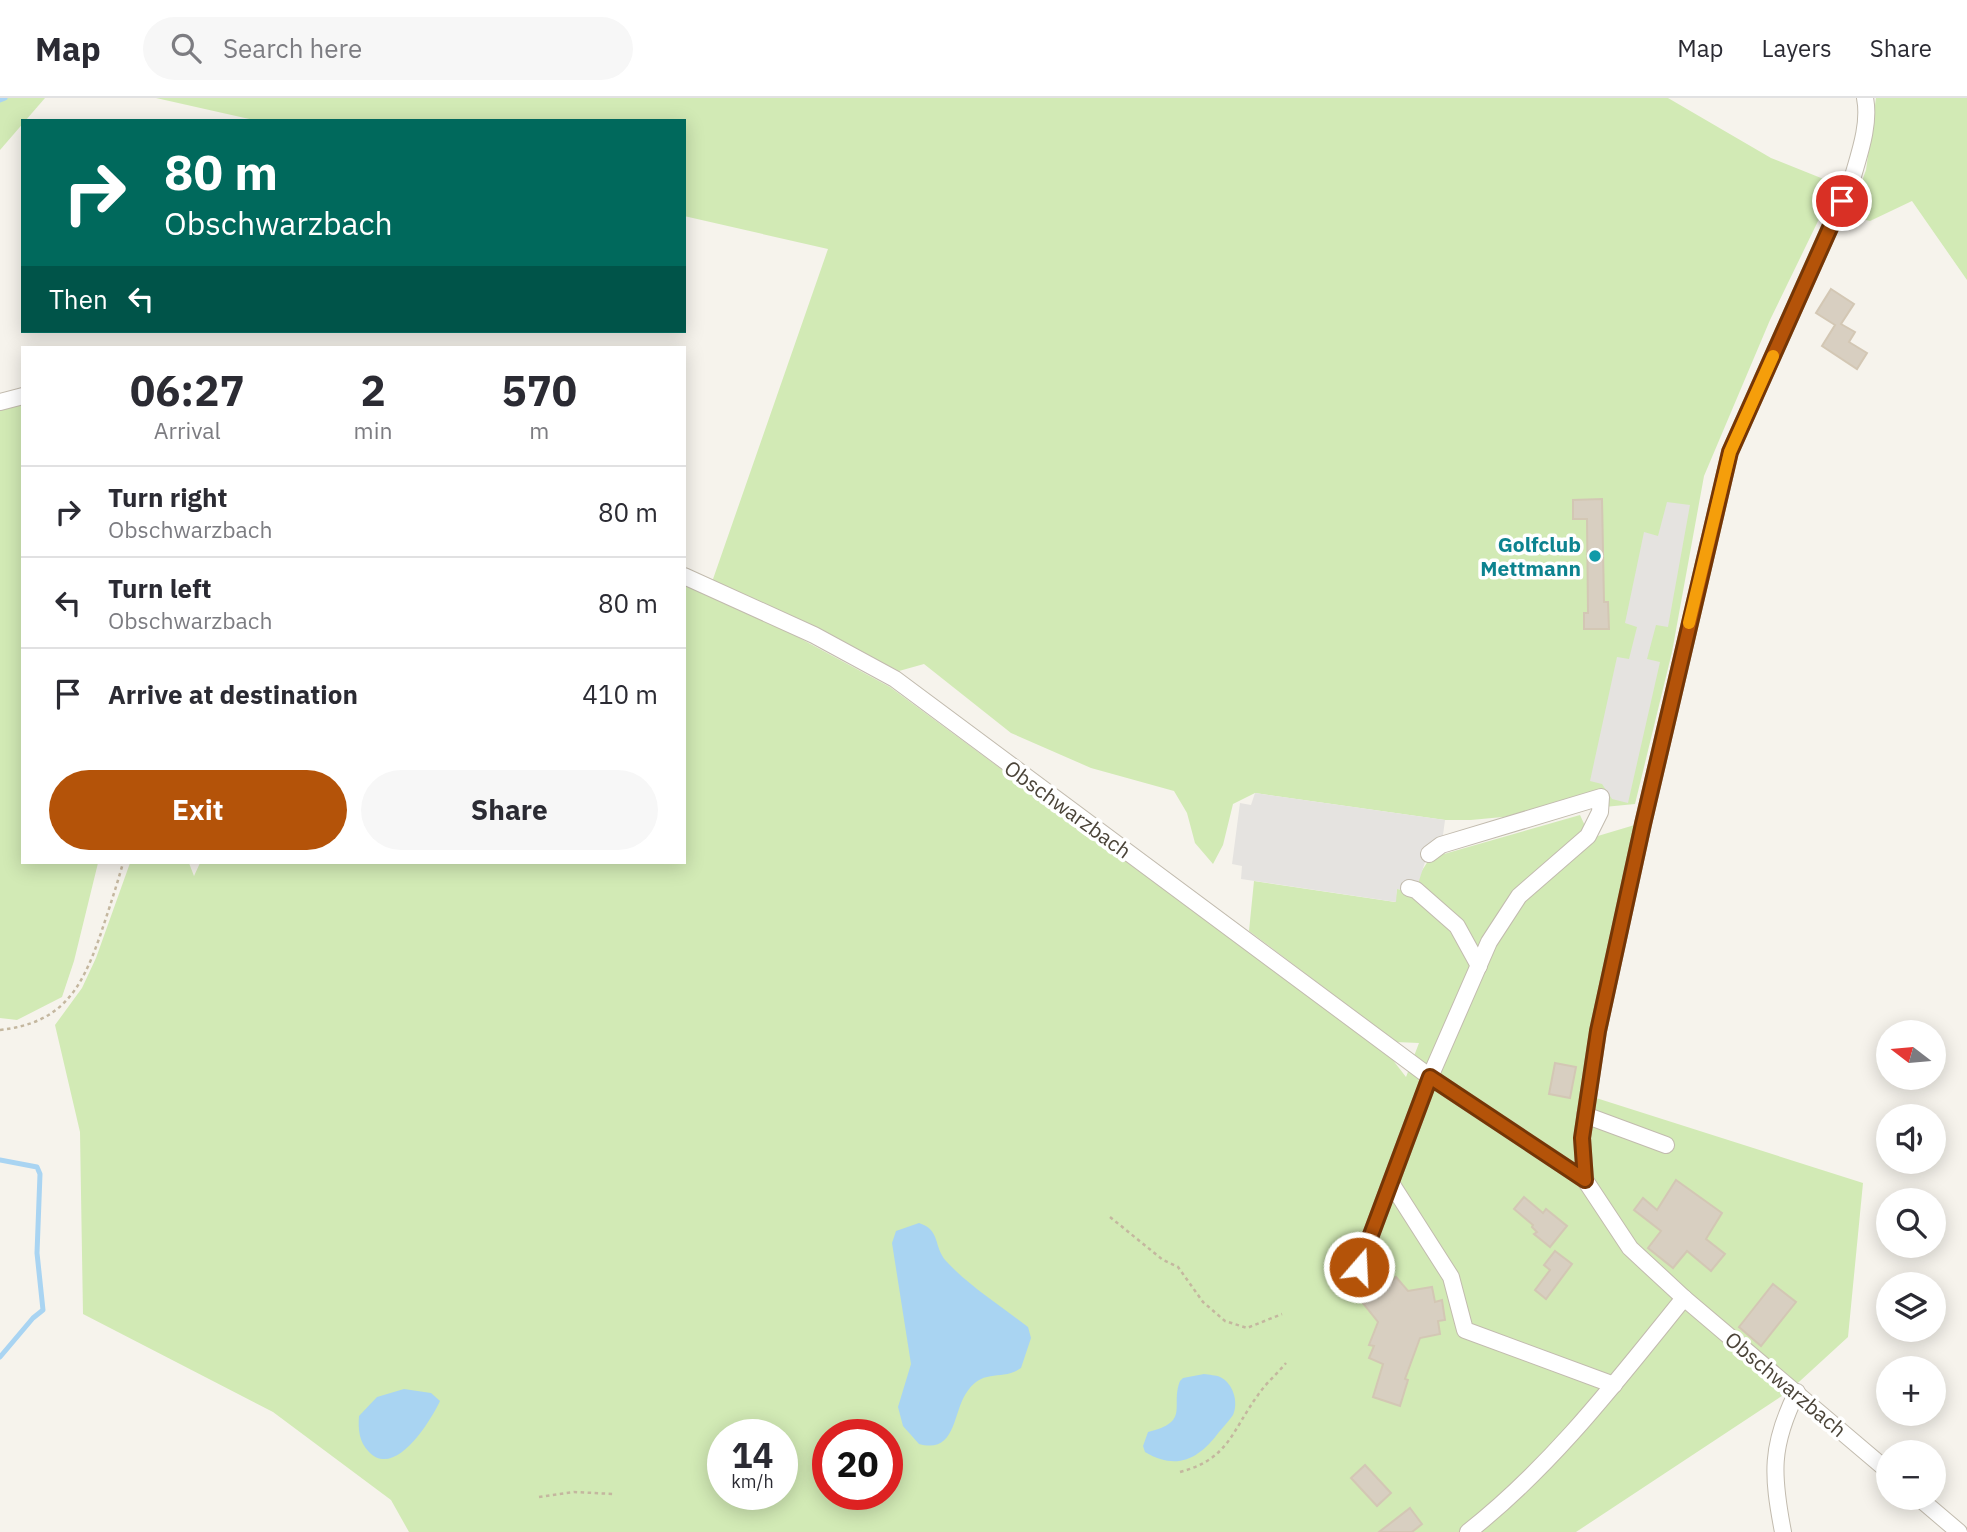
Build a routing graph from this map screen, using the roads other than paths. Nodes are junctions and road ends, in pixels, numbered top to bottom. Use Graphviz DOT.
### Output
graph roads {
  1 [pos="1865,98"];
  2 [pos="21,397"];
  3 [pos="0,402"];
  4 [pos="686,577"];
  5 [pos="1429,855"];
  6 [pos="1409,888"];
  7 [pos="1479,966"];
  8 [pos="1430,1077"];
  9 [pos="1585,1115"];
  10 [pos="1666,1145"];
  11 [pos="1585,1180"];
  12 [pos="1391,1183"];
  13 [pos="1359,1267"];
  14 [pos="1684,1298"];
  15 [pos="1614,1385"];
  16 [pos="1797,1392"];
  17 [pos="1876,1461"];
  18 [pos="1934,1510"];
  19 [pos="1468,1532"];
  20 [pos="1783,1532"];
  21 [pos="1959,1532"];
  1 -- 9 [label="street, Obschwarzbach"];
  2 -- 3 [label="street"];
  4 -- 8 [label="street, Obschwarzbach"];
  5 -- 7 [label="street"];
  6 -- 7 [label="street"];
  7 -- 8 [label="street"];
  8 -- 11 [label="street, Obschwarzbach"];
  8 -- 12 [label="street"];
  9 -- 10 [label="street"];
  9 -- 11 [label="street, Obschwarzbach"];
  11 -- 14 [label="street, Obschwarzbach"];
  12 -- 13 [label="street"];
  12 -- 15 [label="street"];
  14 -- 15 [label="street"];
  14 -- 16 [label="street, Obschwarzbach"];
  15 -- 19 [label="street"];
  16 -- 17 [label="street, Obschwarzbach"];
  16 -- 20 [label="street"];
  18 -- 21 [label="street"];
}
